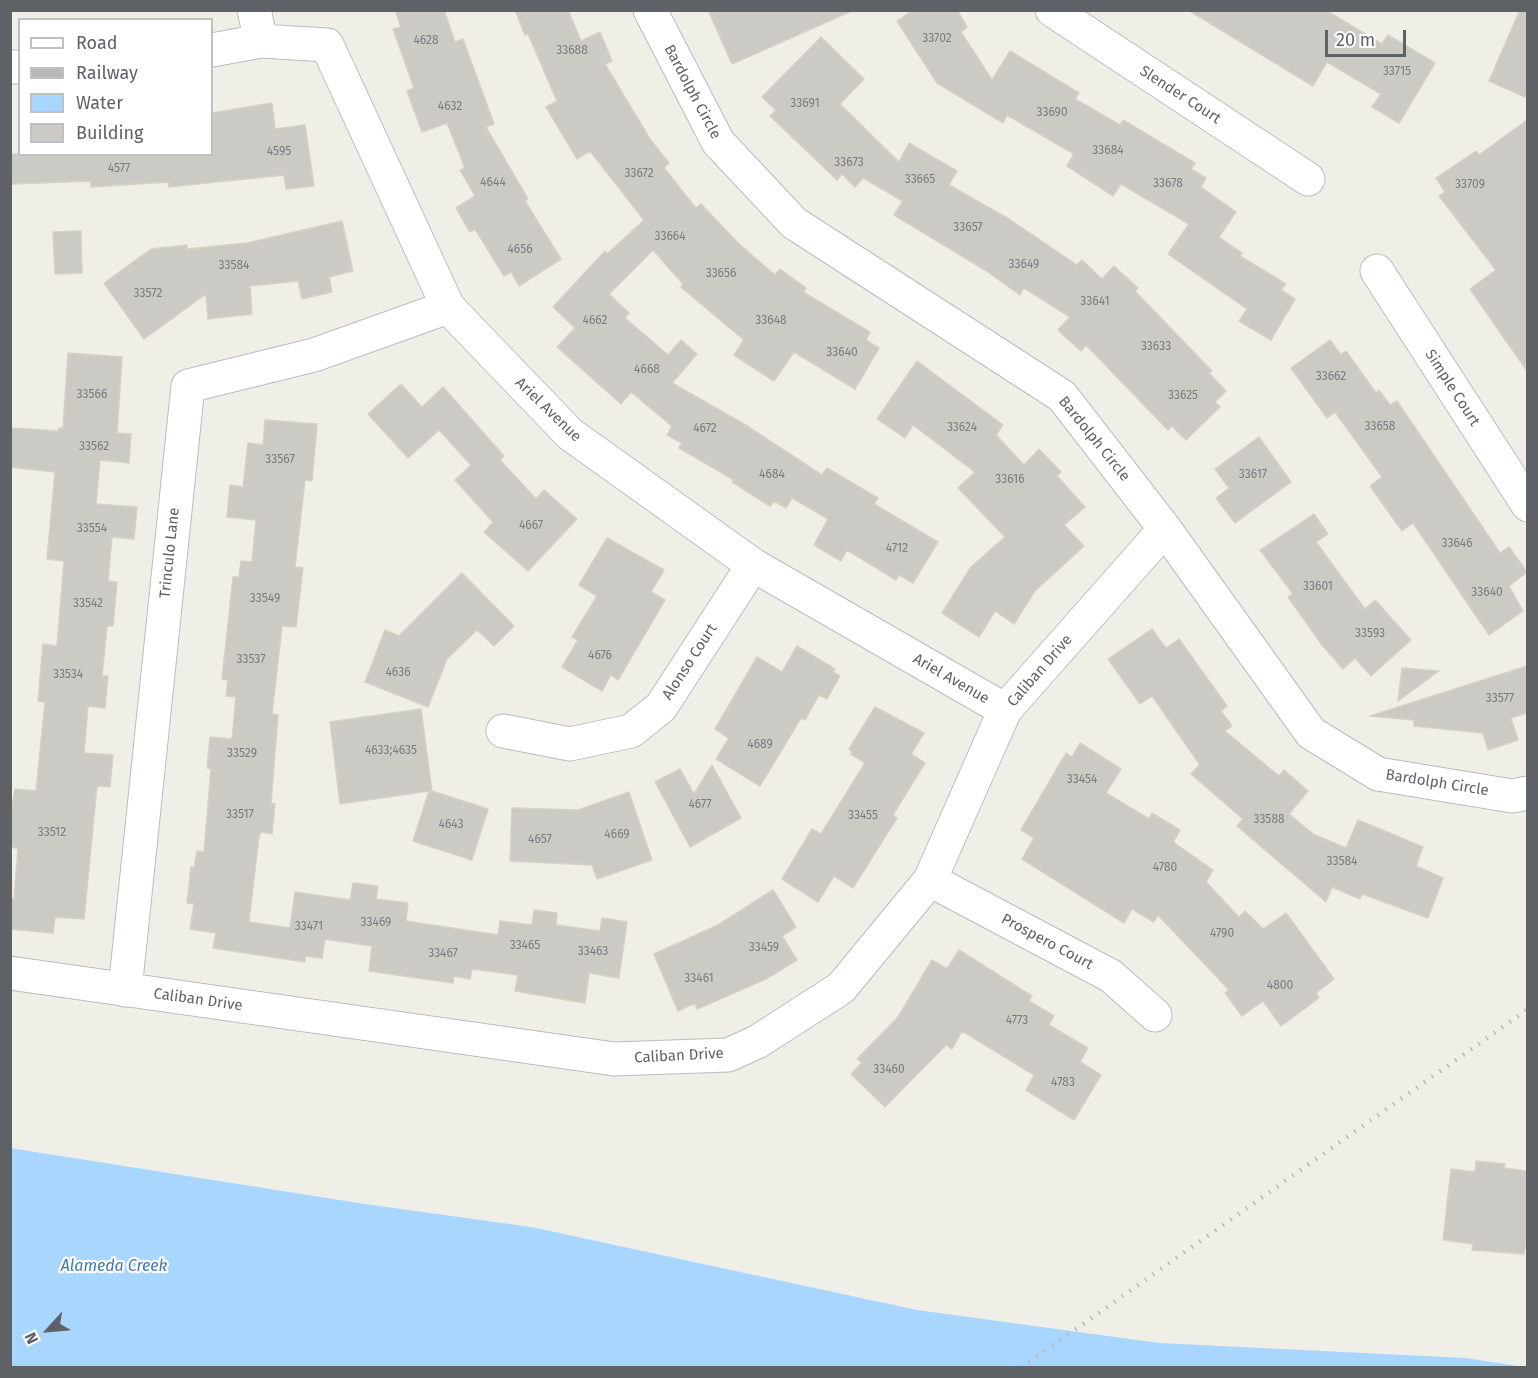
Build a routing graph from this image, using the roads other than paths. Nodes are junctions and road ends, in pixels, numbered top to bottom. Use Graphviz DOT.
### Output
graph roads {
  1 [pos="650,10"];
  2 [pos="1052,10"];
  3 [pos="258,26"];
  4 [pos="213,49"];
  5 [pos="1308,179"];
  6 [pos="1377,271"];
  7 [pos="448,307"];
  8 [pos="1527,505"];
  9 [pos="1165,530"];
  10 [pos="753,565"];
  11 [pos="1005,710"];
  12 [pos="503,731"];
  13 [pos="1527,793"];
  14 [pos="930,880"];
  15 [pos="10,973"];
  16 [pos="125,990"];
  17 [pos="1155,1015"];
  1 -- 9 [label="street, Bardolph Circle"];
  2 -- 5 [label="street, Slender Court"];
  3 -- 4 [label="street, Ariel Avenue"];
  3 -- 7 [label="street, Ariel Avenue"];
  6 -- 8 [label="street, Simple Court"];
  7 -- 10 [label="street, Ariel Avenue"];
  7 -- 16 [label="street, Trinculo Lane"];
  9 -- 11 [label="street, Caliban Drive"];
  9 -- 13 [label="street, Bardolph Circle"];
  10 -- 11 [label="street, Ariel Avenue"];
  10 -- 12 [label="street, Alonso Court"];
  11 -- 14 [label="street, Caliban Drive"];
  14 -- 16 [label="street, Caliban Drive"];
  14 -- 17 [label="street, Prospero Court"];
  15 -- 16 [label="street, Caliban Drive"];
}
